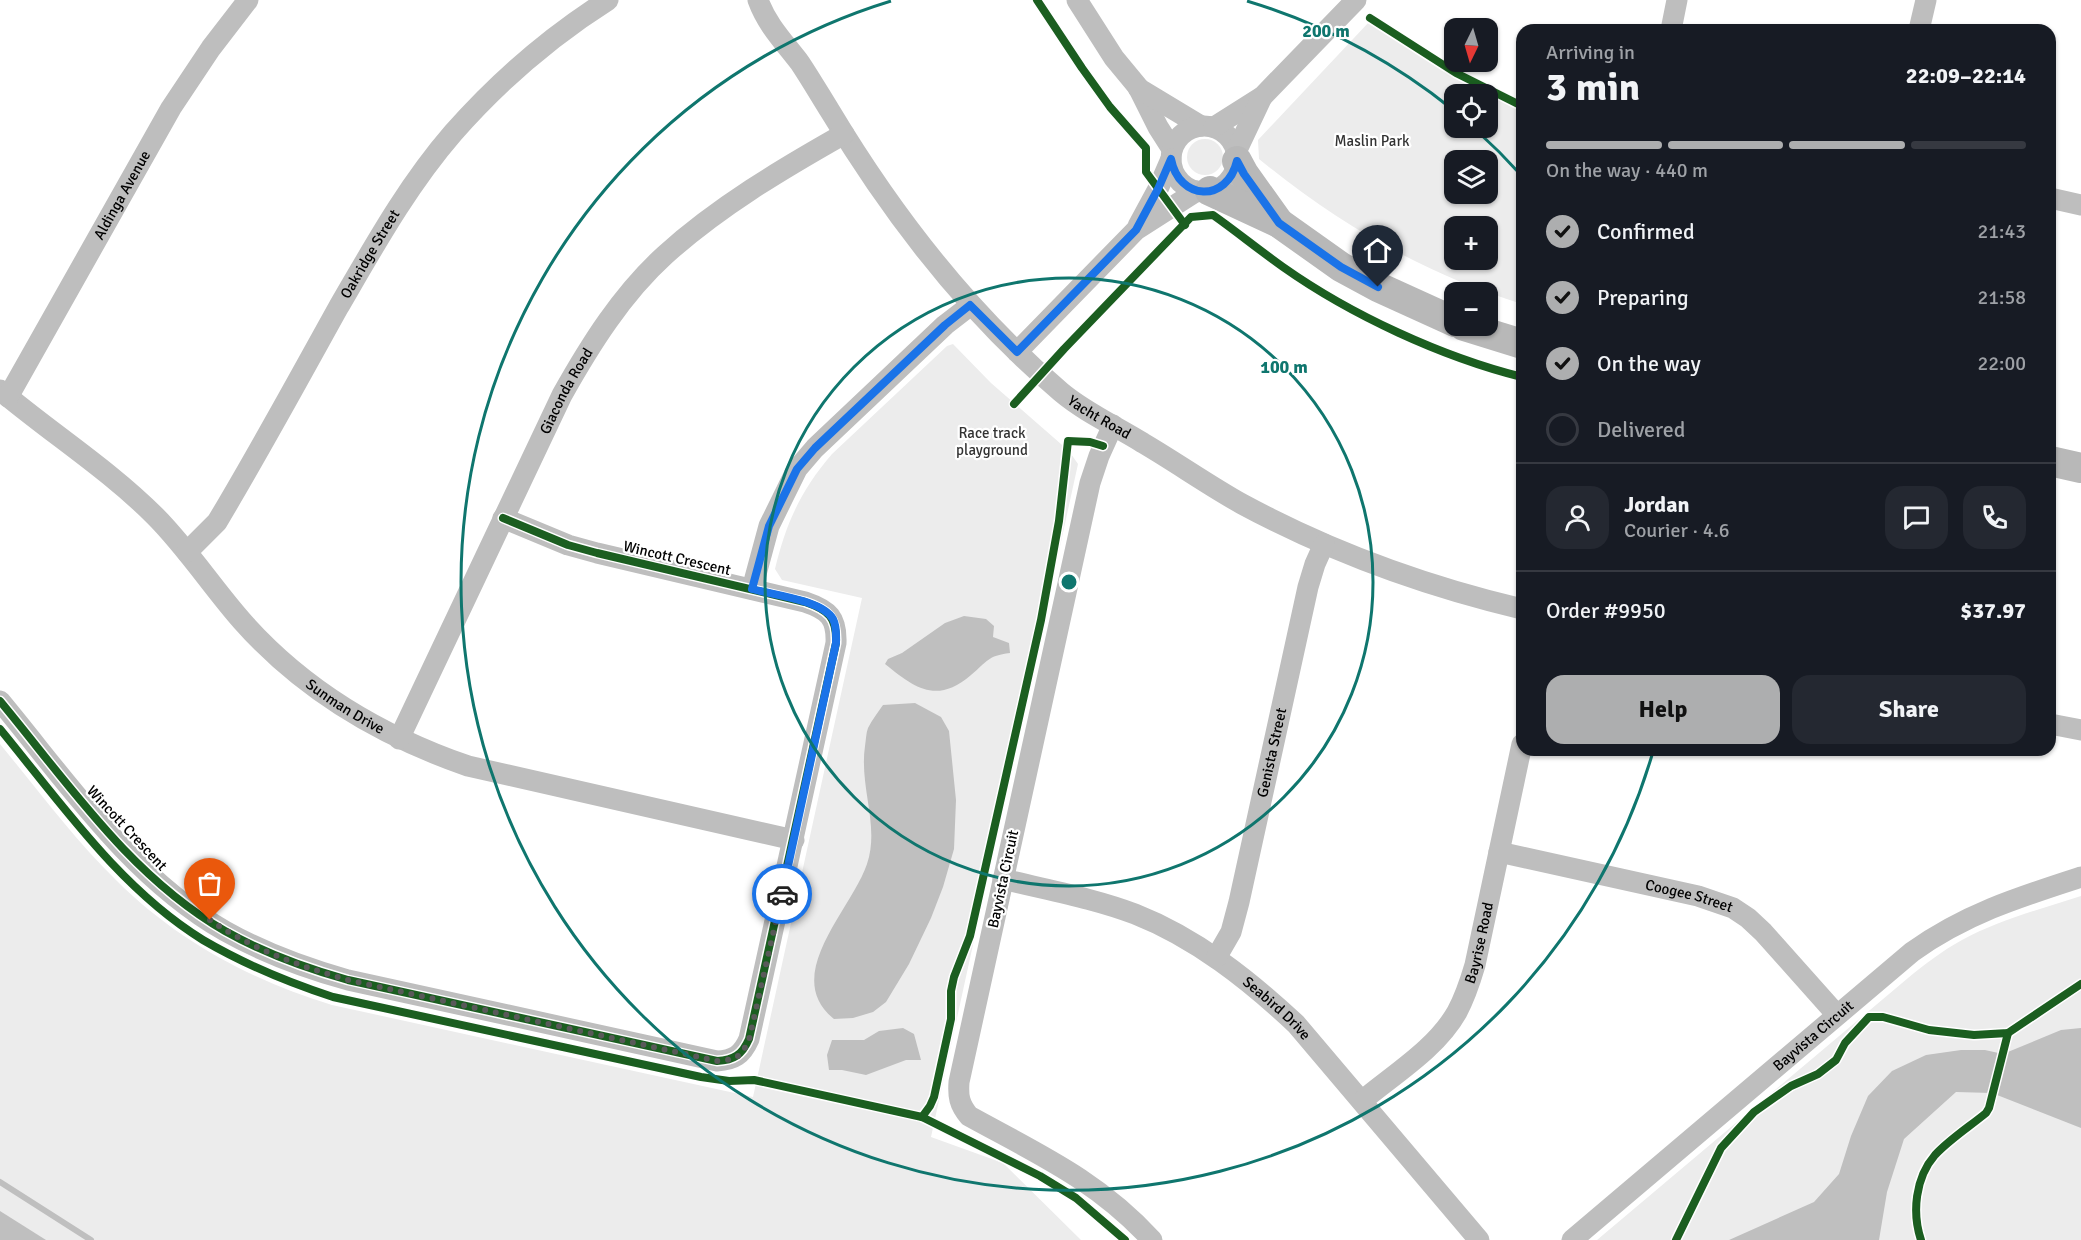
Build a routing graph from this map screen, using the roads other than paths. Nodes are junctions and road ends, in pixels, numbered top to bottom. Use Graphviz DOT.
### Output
graph roads {
  1 [pos="248,0"];
  2 [pos="608,0"];
  3 [pos="758,0"];
  4 [pos="767,0"];
  5 [pos="1077,0"];
  6 [pos="1356,0"];
  7 [pos="1677,0"];
  8 [pos="1926,0"];
  9 [pos="1672,24"];
  10 [pos="1920,24"];
  11 [pos="800,64"];
  12 [pos="1138,87"];
  13 [pos="1263,96"];
  14 [pos="1207,127"];
  15 [pos="844,134"];
  16 [pos="1172,154"];
  17 [pos="1237,156"];
  18 [pos="1203,191"];
  19 [pos="2056,199"];
  20 [pos="2081,205"];
  21 [pos="1279,223"];
  22 [pos="1136,230"];
  23 [pos="970,305"];
  24 [pos="1444,317"];
  25 [pos="1496,336"];
  26 [pos="1516,342"];
  27 [pos="1017,352"];
  28 [pos="4,394"];
  29 [pos="1113,425"];
  30 [pos="2056,462"];
  31 [pos="2081,468"];
  32 [pos="503,518"];
  33 [pos="1324,544"];
  34 [pos="187,552"];
  35 [pos="752,589"];
  36 [pos="1516,607"];
  37 [pos="0,701"];
  38 [pos="2056,725"];
  39 [pos="2081,730"];
  40 [pos="399,738"];
  41 [pos="1519,756"];
  42 [pos="794,840"];
  43 [pos="1498,852"];
  44 [pos="2081,877"];
  45 [pos="1003,879"];
  46 [pos="1216,958"];
  47 [pos="1837,1015"];
  48 [pos="1362,1101"];
  49 [pos="1152,1240"];
  50 [pos="1479,1240"];
  51 [pos="1572,1240"];
  1 -- 28 [label="street, Aldinga Avenue"];
  2 -- 34 [label="street, Oakridge Street"];
  3 -- 11 [label="street, Yacht Road"];
  4 -- 11 [label="street, Yacht Road"];
  5 -- 12 [label="street"];
  6 -- 13 [label="street"];
  7 -- 9 [label="street"];
  8 -- 10 [label="street"];
  11 -- 15 [label="street, Yacht Road"];
  12 -- 14 [label="street"];
  12 -- 16 [label="street"];
  13 -- 14 [label="street"];
  13 -- 17 [label="street"];
  14 -- 16 [label="street"];
  14 -- 17 [label="street"];
  15 -- 23 [label="street, Yacht Road"];
  15 -- 32 [label="street, Giaconda Road"];
  16 -- 18 [label="street"];
  16 -- 22 [label="street"];
  17 -- 18 [label="street"];
  17 -- 21 [label="street"];
  18 -- 21 [label="street"];
  18 -- 22 [label="street"];
  19 -- 20 [label="street"];
  21 -- 24 [label="street"];
  22 -- 27 [label="street"];
  23 -- 27 [label="street, Yacht Road"];
  23 -- 35 [label="street"];
  25 -- 26 [label="street"];
  27 -- 29 [label="street, Yacht Road"];
  28 -- 34 [label="street, Sunman Drive"];
  29 -- 33 [label="street, Yacht Road"];
  29 -- 45 [label="street, Bayvista Circuit"];
  30 -- 31 [label="street"];
  32 -- 35 [label="street, Wincott Crescent"];
  32 -- 40 [label="street, Giaconda Road"];
  33 -- 36 [label="street, Yacht Road"];
  33 -- 46 [label="street, Genista Street"];
  34 -- 40 [label="street, Sunman Drive"];
  35 -- 42 [label="street, Wincott Crescent"];
  37 -- 42 [label="street, Wincott Crescent"];
  38 -- 39 [label="street"];
  40 -- 42 [label="street, Sunman Drive"];
  41 -- 43 [label="street, Bayrise Road"];
  43 -- 47 [label="street, Coogee Street"];
  43 -- 48 [label="street, Bayrise Road"];
  44 -- 47 [label="street, Bayvista Circuit"];
  45 -- 46 [label="street, Seabird Drive"];
  45 -- 49 [label="street, Bayvista Circuit"];
  46 -- 48 [label="street, Seabird Drive"];
  47 -- 51 [label="street, Bayvista Circuit"];
  48 -- 50 [label="street, Seabird Drive"];
}
